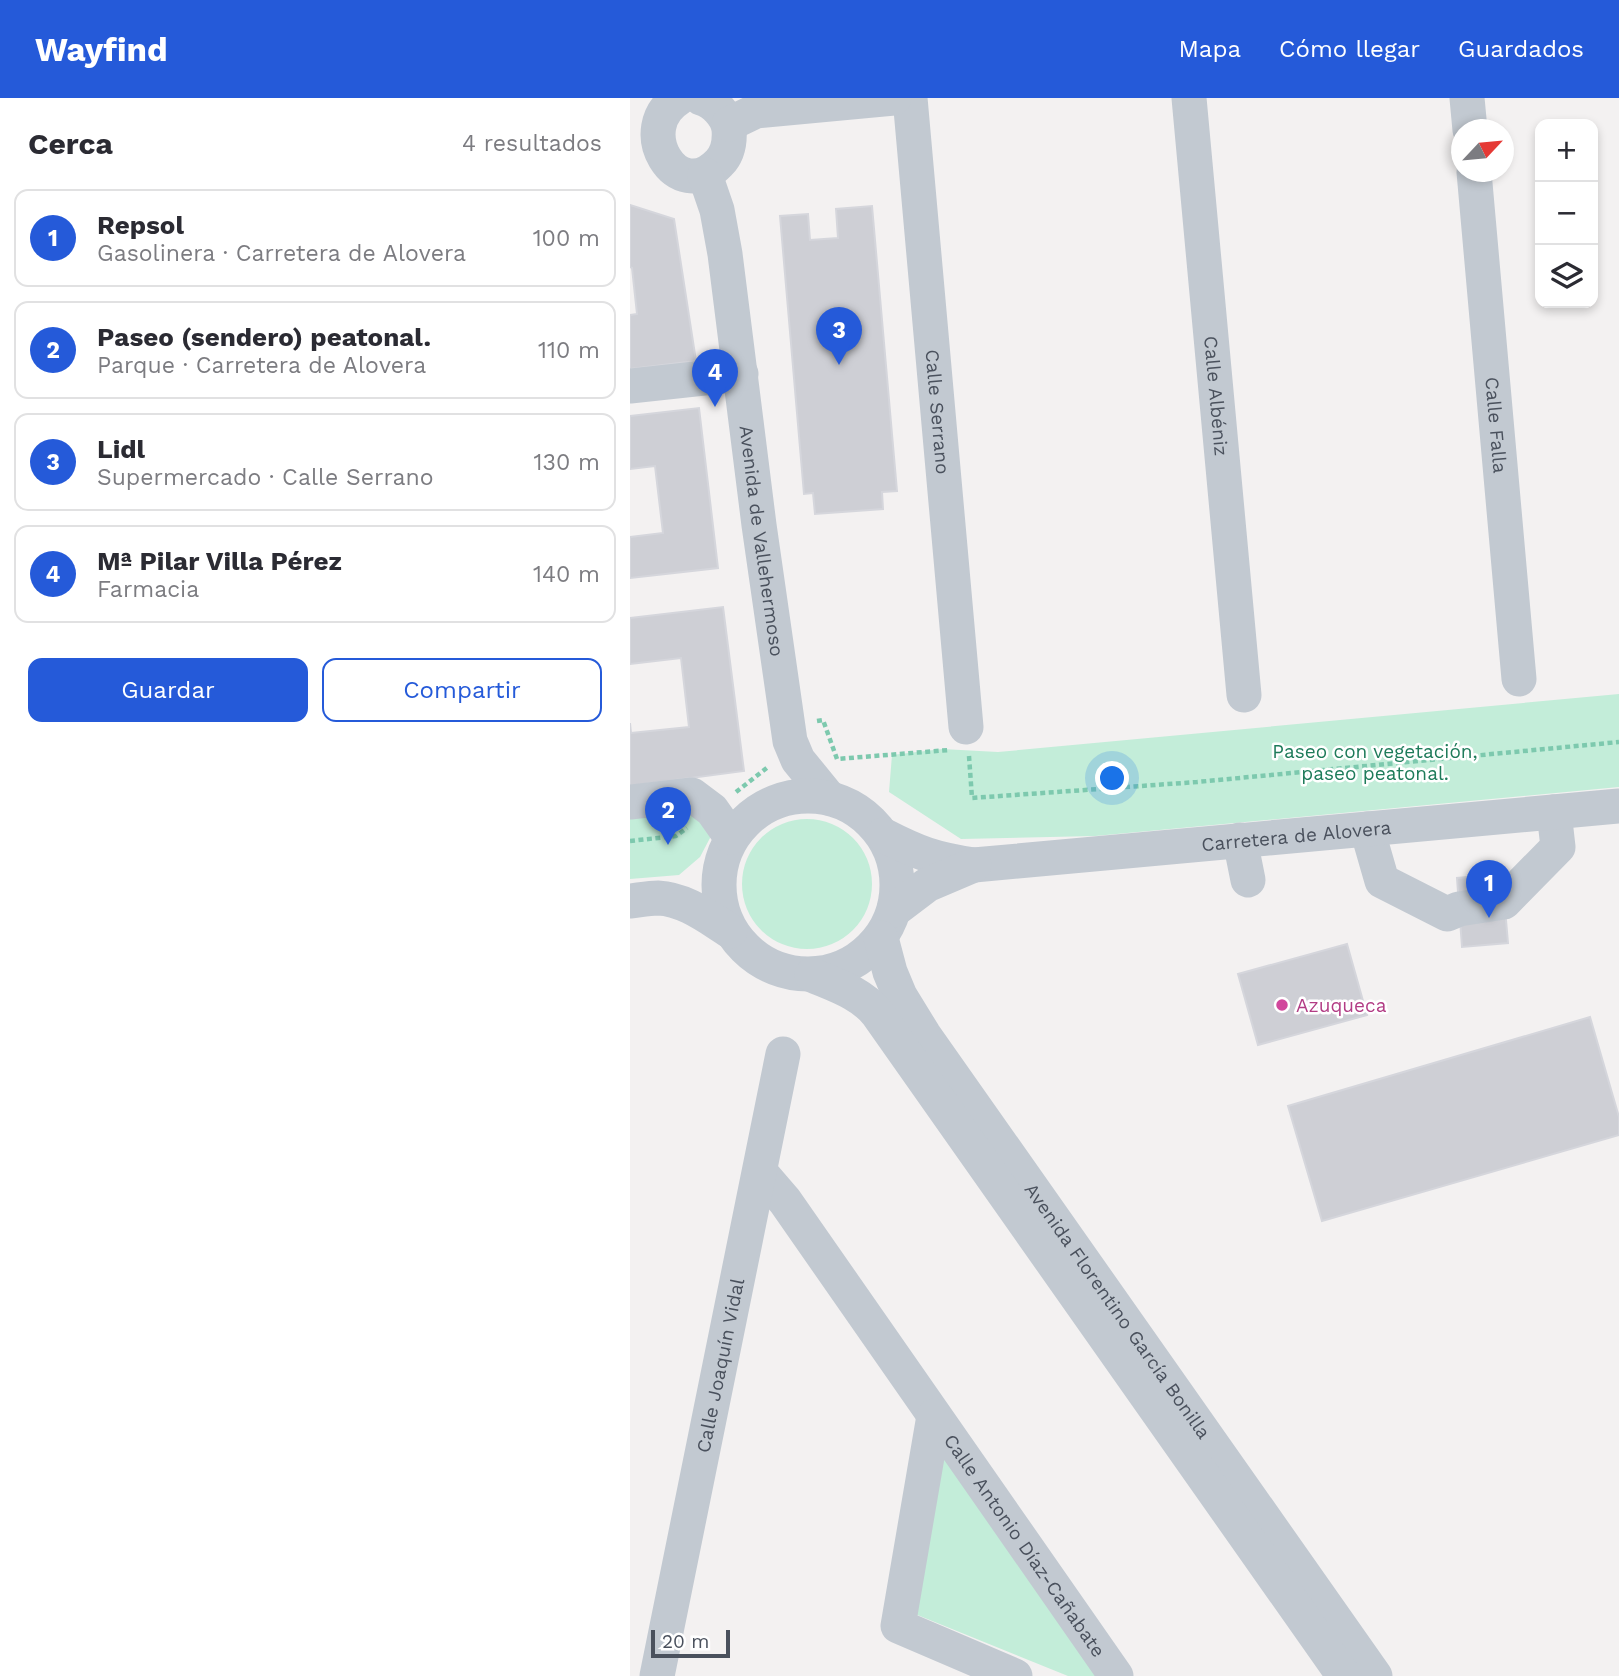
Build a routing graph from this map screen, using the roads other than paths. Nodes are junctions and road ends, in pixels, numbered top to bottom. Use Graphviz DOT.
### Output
graph roads {
  1 [pos="701,98"];
  2 [pos="894,98"];
  3 [pos="910,98"];
  4 [pos="1189,98"];
  5 [pos="1467,98"];
  6 [pos="654,115"];
  7 [pos="1469,119"];
  8 [pos="729,124"];
  9 [pos="645,159"];
  10 [pos="705,175"];
  11 [pos="1475,182"];
  12 [pos="741,374"];
  13 [pos="630,386"];
  14 [pos="1519,679"];
  15 [pos="1244,695"];
  16 [pos="802,731"];
  17 [pos="963,742"];
  18 [pos="829,797"];
  19 [pos="630,802"];
  20 [pos="1619,806"];
  21 [pos="1553,812"];
  22 [pos="1367,829"];
  23 [pos="883,835"];
  24 [pos="733,838"];
  25 [pos="1240,840"];
  26 [pos="974,865"];
  27 [pos="1248,880"];
  28 [pos="644,900"];
  29 [pos="888,924"];
  30 [pos="730,931"];
  31 [pos="812,975"];
  32 [pos="783,1054"];
  33 [pos="760,1172"];
  34 [pos="934,1416"];
  35 [pos="657,1676"];
  36 [pos="1015,1676"];
  37 [pos="1116,1676"];
  38 [pos="1344,1676"];
  39 [pos="1375,1676"];
  1 -- 8 [label="street"];
  2 -- 8 [label="street"];
  3 -- 17 [label="street, Calle Serrano"];
  4 -- 15 [label="street, Calle Albéniz"];
  5 -- 7 [label="street"];
  6 -- 9 [label="street"];
  8 -- 10 [label="street"];
  9 -- 10 [label="street"];
  10 -- 12 [label="street, Avenida de Vallehermoso"];
  11 -- 14 [label="street, Calle Falla"];
  12 -- 13 [label="street"];
  12 -- 16 [label="street, Avenida de Vallehermoso"];
  16 -- 18 [label="street, Avenida de Vallehermoso"];
  16 -- 24 [label="street, Avenida de Vallehermoso"];
  18 -- 23 [label="street"];
  18 -- 24 [label="street"];
  19 -- 24 [label="street"];
  20 -- 21 [label="street, Carretera de Alovera"];
  21 -- 22 [label="street, Carretera de Alovera"];
  21 -- 22 [label="street"];
  22 -- 25 [label="street, Carretera de Alovera"];
  23 -- 26 [label="street, Carretera de Alovera"];
  23 -- 29 [label="street"];
  24 -- 28 [label="street"];
  24 -- 30 [label="street"];
  25 -- 26 [label="street, Carretera de Alovera"];
  25 -- 27 [label="street"];
  26 -- 29 [label="street, Carretera de Alovera"];
  28 -- 30 [label="street"];
  29 -- 31 [label="street"];
  29 -- 39 [label="street, Avenida Florentino García Bonilla"];
  30 -- 31 [label="street"];
  31 -- 38 [label="street, Avenida Florentino García Bonilla"];
  32 -- 33 [label="street, Calle Joaquín Vidal"];
  33 -- 34 [label="street, Calle Antonio Díaz-Cañabate"];
  33 -- 35 [label="street, Calle Joaquín Vidal"];
  34 -- 36 [label="street, Calle Antonio Díaz-Cañabate"];
  34 -- 37 [label="street, Calle Antonio Díaz-Cañabate"];
}
